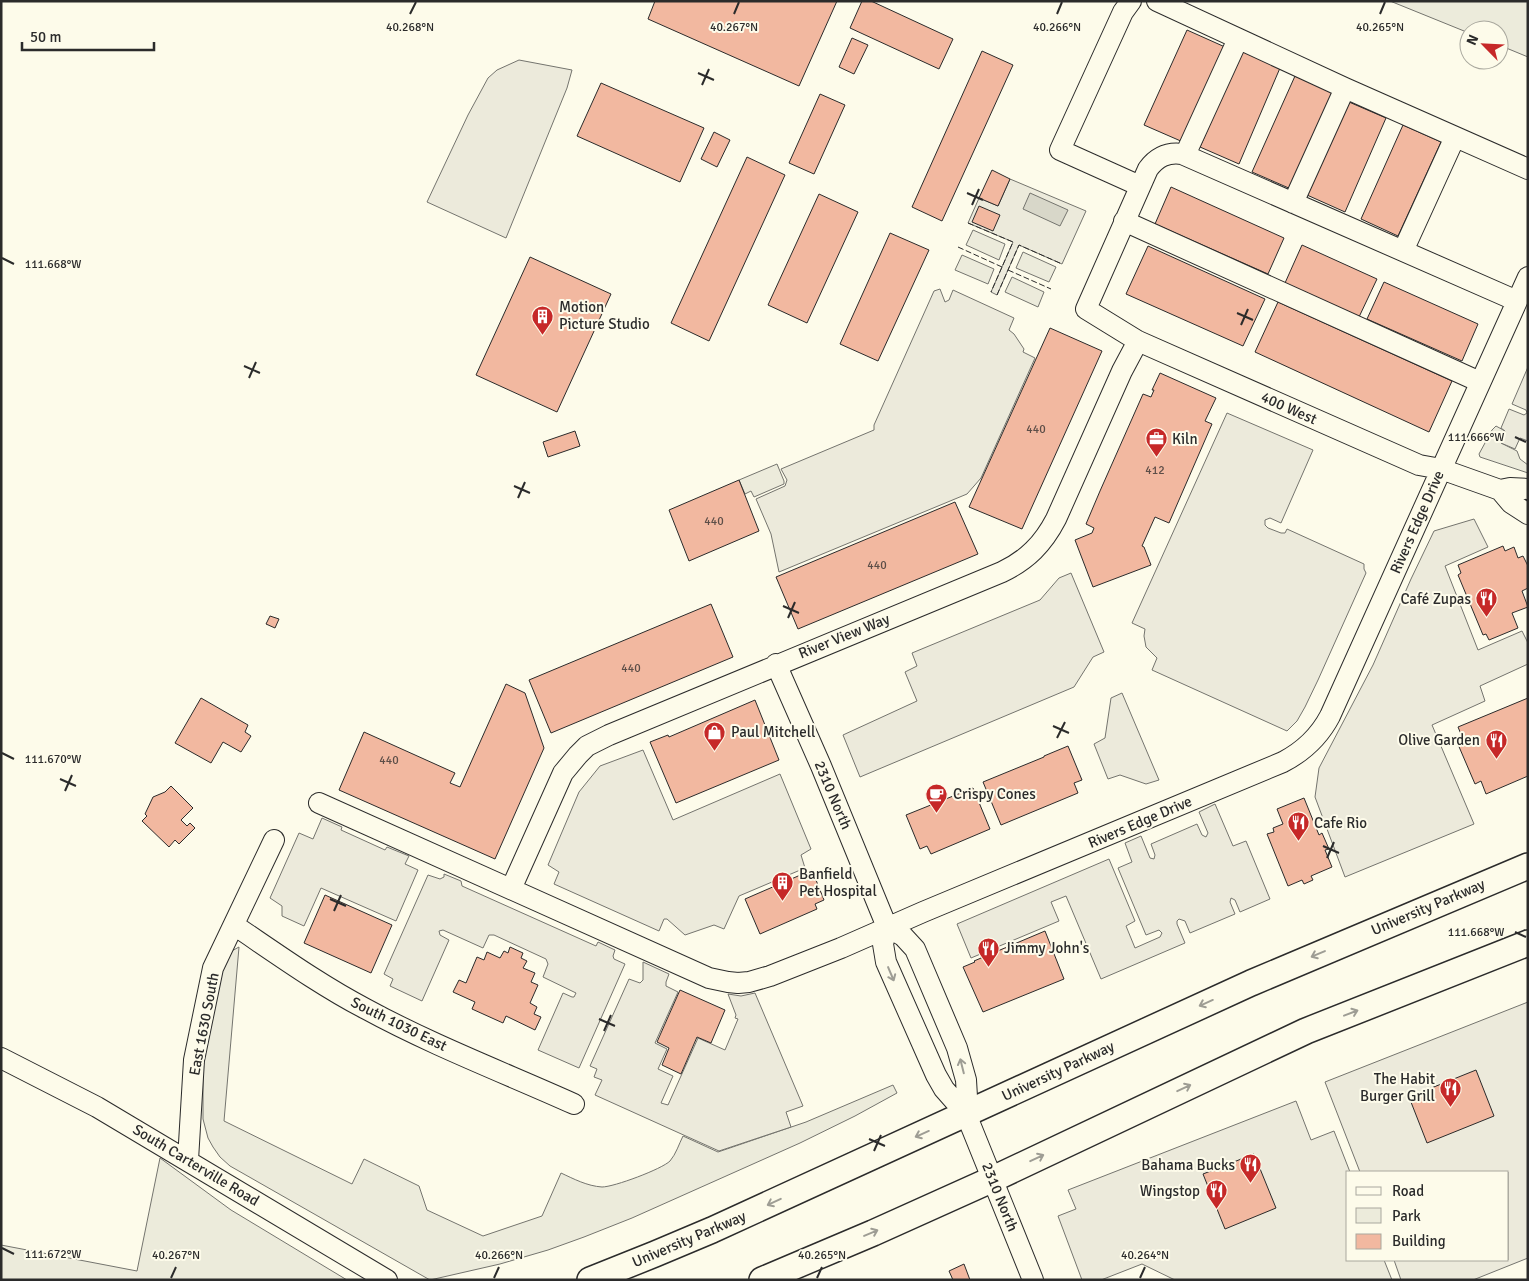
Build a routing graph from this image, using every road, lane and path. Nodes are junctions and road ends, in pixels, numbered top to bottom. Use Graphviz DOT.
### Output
graph roads {
  1 [pos="1131,1"];
  2 [pos="1157,1"];
  3 [pos="1238,39"];
  4 [pos="1345,88"];
  5 [pos="1455,137"];
  6 [pos="1185,156"];
  7 [pos="1528,169"];
  8 [pos="1140,186"];
  9 [pos="1293,203"];
  10 [pos="1124,222"];
  11 [pos="1404,251"];
  12 [pos="1528,277"];
  13 [pos="1517,301"];
  14 [pos="1138,341"];
  15 [pos="1476,391"];
  16 [pos="1441,469"];
  17 [pos="1528,489"];
  18 [pos="1500,490"];
  19 [pos="1528,514"];
  20 [pos="776,664"];
  21 [pos="319,803"];
  22 [pos="274,840"];
  23 [pos="1528,866"];
  24 [pos="511,889"];
  25 [pos="234,925"];
  26 [pos="888,927"];
  27 [pos="1528,943"];
  28 [pos="1,1058"];
  29 [pos="574,1104"];
  30 [pos="966,1114"];
  31 [pos="188,1160"];
  32 [pos="993,1179"];
  33 [pos="385,1278"];
  34 [pos="590,1280"];
  35 [pos="762,1280"];
  36 [pos="1033,1280"];
  1 -- 8 [label="street"];
  2 -- 3 [label="street"];
  3 -- 4 [label="street"];
  3 -- 6 [label="street"];
  4 -- 5 [label="street"];
  4 -- 9 [label="street"];
  5 -- 7 [label="street"];
  5 -- 11 [label="street"];
  6 -- 8 [label="street"];
  6 -- 9 [label="street"];
  8 -- 10 [label="street"];
  9 -- 11 [label="street"];
  10 -- 14 [label="street, 400 West"];
  10 -- 15 [label="street"];
  11 -- 13 [label="street"];
  12 -- 13 [label="street, Rivers Edge Drive"];
  13 -- 15 [label="street, Rivers Edge Drive"];
  14 -- 16 [label="street, 400 West"];
  14 -- 20 [label="street, River View Way"];
  15 -- 16 [label="street, Rivers Edge Drive"];
  16 -- 18 [label="street, 400 West"];
  16 -- 26 [label="street, Rivers Edge Drive"];
  17 -- 18 [label="street, 400 West"];
  18 -- 19 [label="street, 400 West"];
  20 -- 24 [label="street, River View Way"];
  20 -- 26 [label="street, 2310 North"];
  21 -- 24 [label="street, Rivers Edge Drive"];
  22 -- 25 [label="street, East 1630 South"];
  23 -- 30 [label="main road, University Parkway, one-way"];
  24 -- 26 [label="street, Rivers Edge Drive"];
  25 -- 29 [label="street, South 1030 East"];
  25 -- 31 [label="street, East 1630 South"];
  26 -- 30 [label="street, 2310 North, one-way"];
  30 -- 26 [label="street, 2310 North, one-way"];
  32 -- 27 [label="main road, one-way"];
  28 -- 31 [label="street, South Carterville Road"];
  30 -- 32 [label="street, 2310 North"];
  30 -- 34 [label="main road, University Parkway, one-way"];
  31 -- 33 [label="street, South Carterville Road"];
  35 -- 32 [label="main road, one-way"];
  32 -- 36 [label="street, 2310 North"];
}
